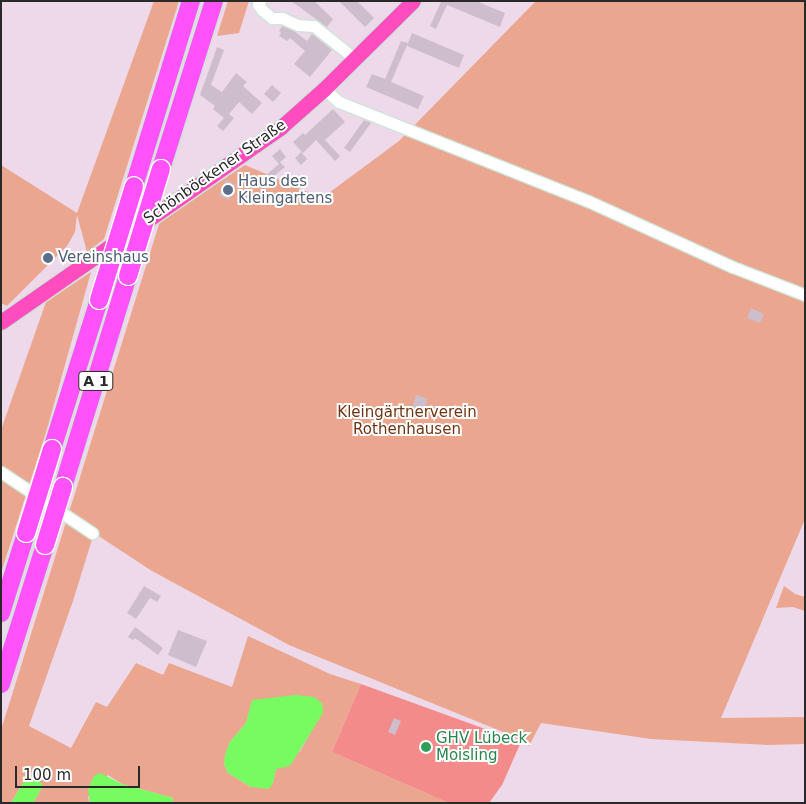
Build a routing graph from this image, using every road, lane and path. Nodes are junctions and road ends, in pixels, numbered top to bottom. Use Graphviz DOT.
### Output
graph roads {
  1 [pos="191,1"];
  2 [pos="214,1"];
  3 [pos="260,1"];
  4 [pos="413,1"];
  5 [pos="355,59"];
  6 [pos="324,90"];
  7 [pos="805,295"];
  8 [pos="1,322"];
  9 [pos="1,472"];
  10 [pos="92,533"];
  11 [pos="1,613"];
  12 [pos="1,684"];
  1 -- 11 [label="highway, A 1, bridge"];
  2 -- 12 [label="highway, A 1, bridge"];
  3 -- 5 [label="lane"];
  4 -- 5 [label="main road, Schönböckener Straße"];
  5 -- 6 [label="main road, Schönböckener Straße"];
  6 -- 7 [label="lane"];
  6 -- 8 [label="main road, Schönböckener Straße"];
  9 -- 10 [label="lane"];
}
